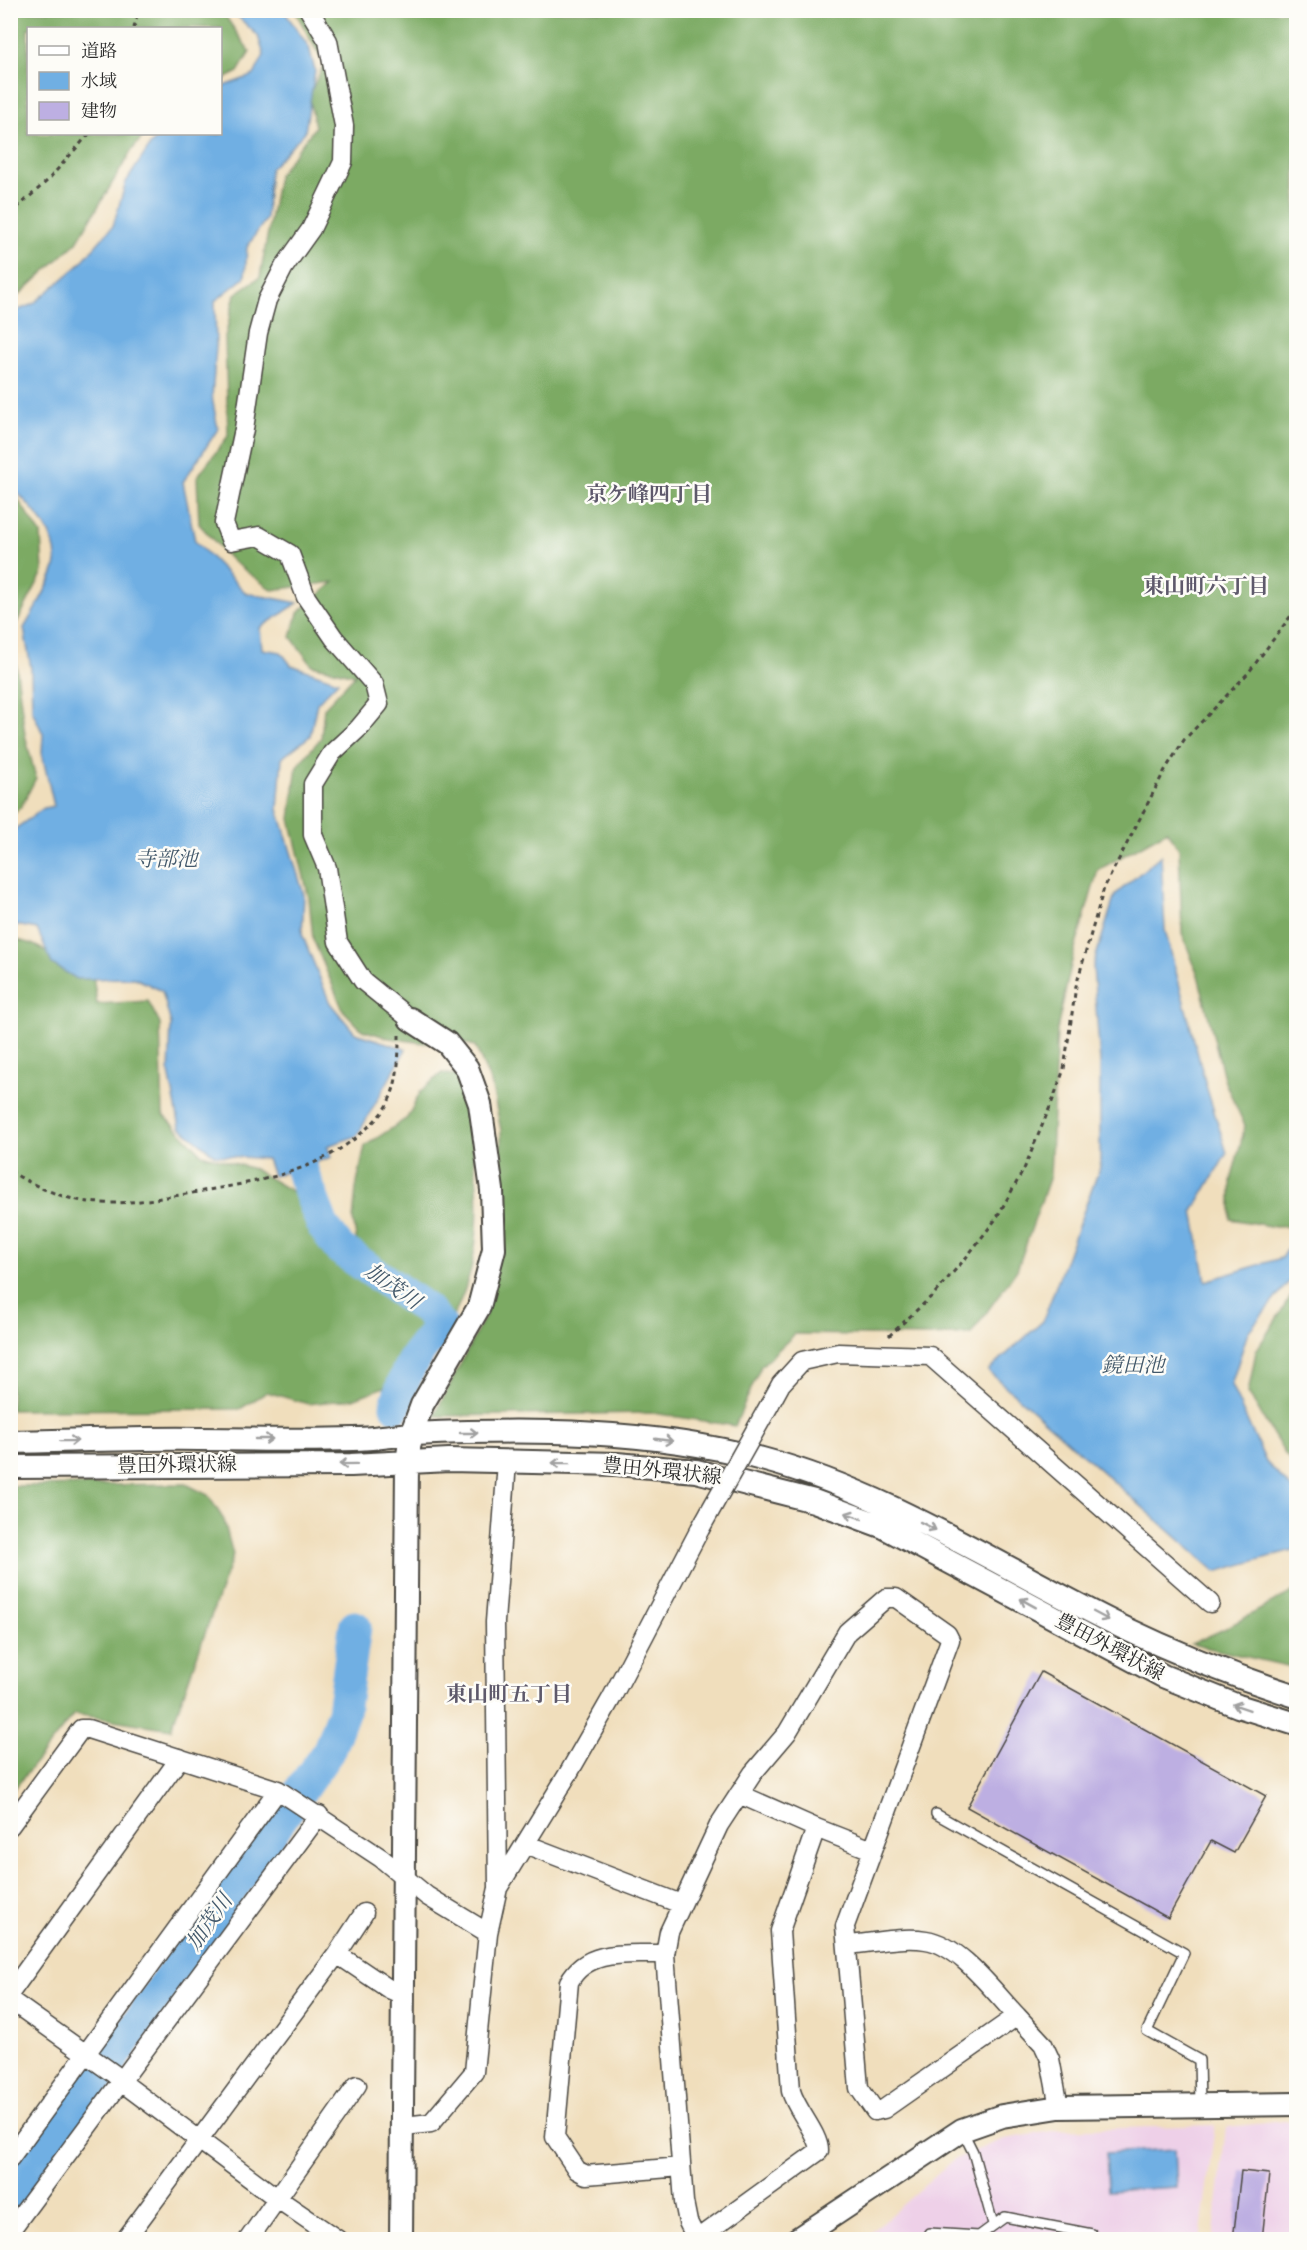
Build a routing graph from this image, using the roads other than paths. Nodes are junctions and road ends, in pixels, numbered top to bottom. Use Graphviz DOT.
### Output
graph roads {
  1 [pos="309,10"];
  2 [pos="410,1019"];
  3 [pos="411,1435"];
  4 [pos="10,1442"];
  5 [pos="407,1462"];
  6 [pos="507,1462"];
  7 [pos="10,1467"];
  8 [pos="1210,1603"];
  9 [pos="1296,1696"];
  10 [pos="1296,1725"];
  11 [pos="180,1758"];
  12 [pos="279,1790"];
  13 [pos="739,1794"];
  14 [pos="318,1814"];
  15 [pos="936,1814"];
  16 [pos="10,1826"];
  17 [pos="816,1828"];
  18 [pos="525,1844"];
  19 [pos="872,1850"];
  20 [pos="405,1877"];
  21 [pos="498,1888"];
  22 [pos="681,1904"];
  23 [pos="364,1913"];
  24 [pos="488,1933"];
  25 [pos="848,1945"];
  26 [pos="337,1954"];
  27 [pos="665,1954"];
  28 [pos="10,1994"];
  29 [pos="403,1995"];
  30 [pos="10,2000"];
  31 [pos="1017,2016"];
  32 [pos="90,2057"];
  33 [pos="118,2078"];
  34 [pos="357,2085"];
  35 [pos="1200,2104"];
  36 [pos="1296,2104"];
  37 [pos="1059,2107"];
  38 [pos="404,2126"];
  39 [pos="962,2130"];
  40 [pos="200,2138"];
  41 [pos="10,2158"];
  42 [pos="681,2167"];
  43 [pos="278,2199"];
  44 [pos="993,2224"];
  45 [pos="10,2231"];
  46 [pos="697,2239"];
  47 [pos="125,2240"];
  48 [pos="248,2240"];
  49 [pos="338,2240"];
  50 [pos="401,2240"];
  51 [pos="796,2240"];
  52 [pos="925,2240"];
  53 [pos="1092,2240"];
  1 -- 2 [label="street"];
  2 -- 3 [label="street"];
  4 -- 3 [label="street, 豊田外環状線, one-way"];
  3 -- 5 [label="street"];
  3 -- 9 [label="street, 豊田外環状線, one-way"];
  5 -- 6 [label="street, 豊田外環状線"];
  5 -- 7 [label="street, 豊田外環状線, one-way"];
  5 -- 20 [label="street"];
  10 -- 6 [label="street, 豊田外環状線, one-way"];
  6 -- 21 [label="street"];
  8 -- 18 [label="street, bridge"];
  11 -- 12 [label="street"];
  11 -- 16 [label="street"];
  11 -- 28 [label="street"];
  12 -- 14 [label="street"];
  12 -- 32 [label="street"];
  13 -- 17 [label="street"];
  13 -- 19 [label="street"];
  13 -- 22 [label="street"];
  14 -- 20 [label="street"];
  14 -- 33 [label="street"];
  15 -- 35 [label="lane"];
  17 -- 19 [label="street"];
  17 -- 46 [label="street"];
  18 -- 21 [label="street"];
  18 -- 22 [label="street"];
  19 -- 25 [label="street"];
  20 -- 24 [label="street"];
  20 -- 29 [label="street"];
  21 -- 24 [label="street"];
  22 -- 27 [label="street"];
  23 -- 26 [label="street"];
  24 -- 38 [label="street"];
  25 -- 31 [label="street"];
  25 -- 31 [label="street"];
  26 -- 29 [label="street"];
  26 -- 40 [label="street"];
  27 -- 42 [label="street"];
  27 -- 42 [label="street"];
  29 -- 38 [label="street"];
  30 -- 32 [label="street"];
  31 -- 37 [label="street"];
  32 -- 33 [label="street"];
  32 -- 41 [label="street"];
  33 -- 40 [label="street"];
  33 -- 45 [label="street"];
  34 -- 43 [label="street"];
  35 -- 36 [label="street"];
  35 -- 37 [label="street"];
  37 -- 39 [label="street"];
  38 -- 50 [label="street"];
  39 -- 44 [label="lane"];
  39 -- 51 [label="street"];
  40 -- 43 [label="street"];
  40 -- 47 [label="street"];
  42 -- 46 [label="street"];
  43 -- 48 [label="street"];
  43 -- 49 [label="street"];
  44 -- 52 [label="lane"];
  44 -- 53 [label="lane"];
}
